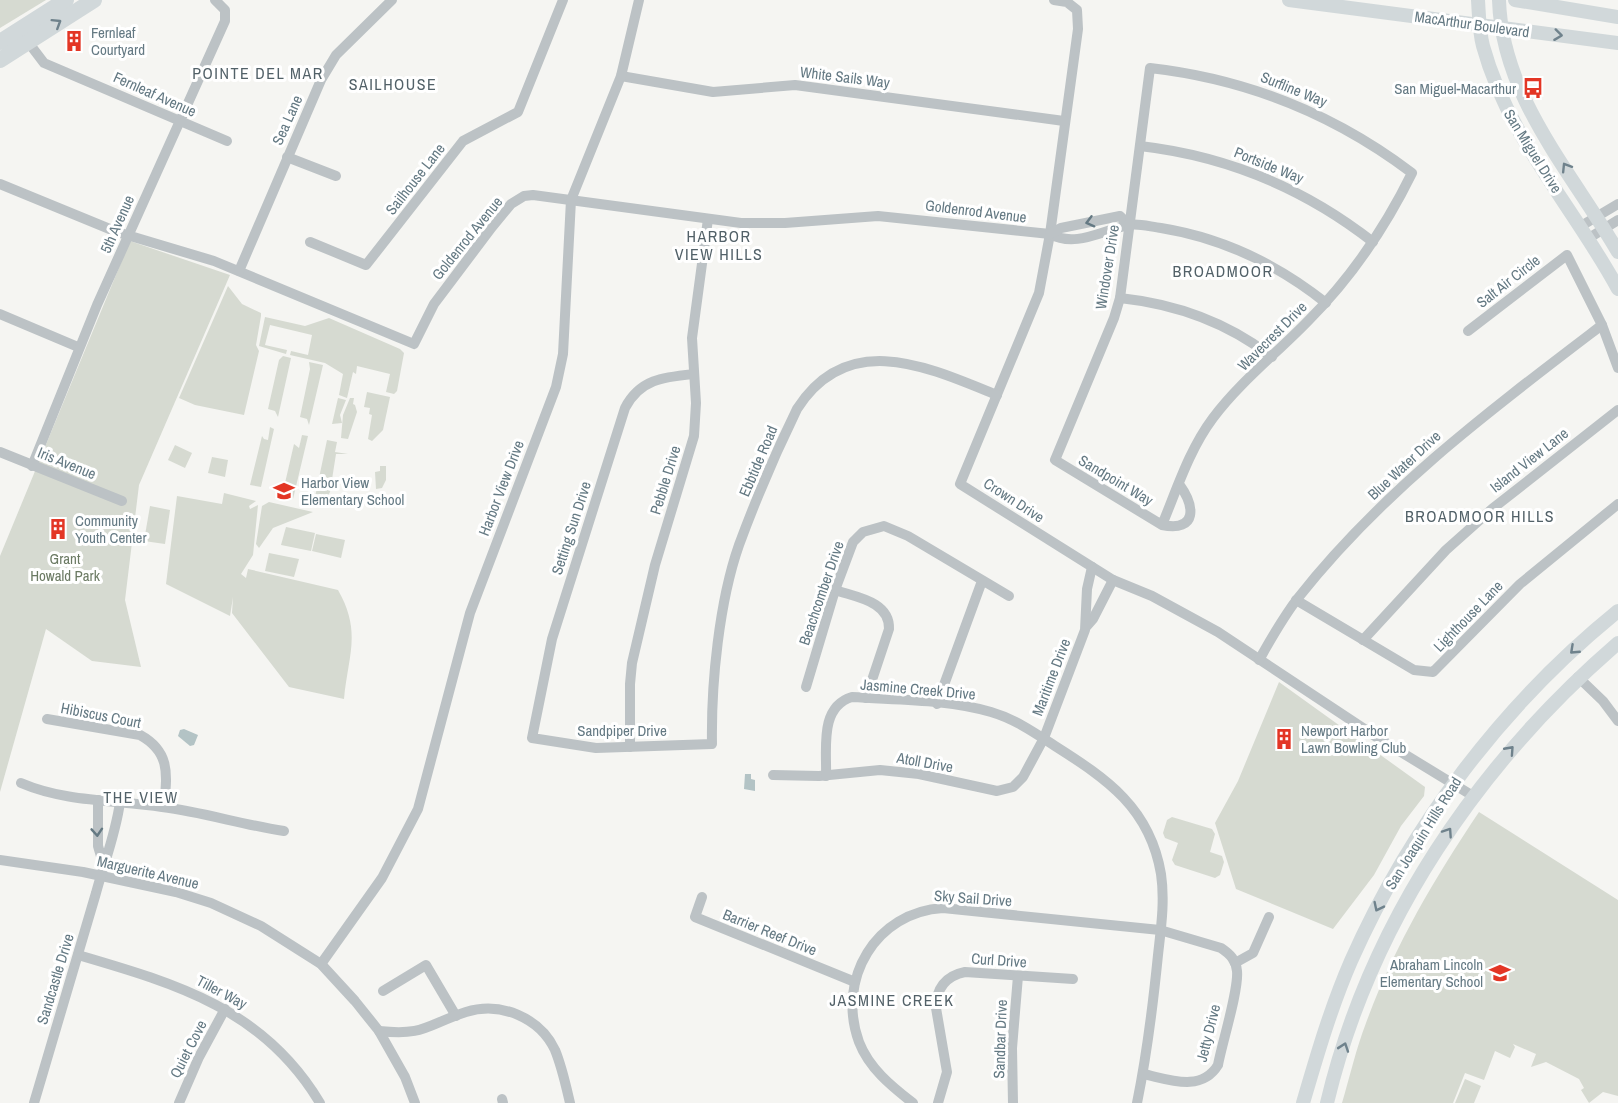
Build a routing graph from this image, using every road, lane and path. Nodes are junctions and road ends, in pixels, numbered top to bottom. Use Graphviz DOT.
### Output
graph roads {
  1 [pos="66,0"];
  2 [pos="94,0"];
  3 [pos="215,0"];
  4 [pos="392,0"];
  5 [pos="563,0"];
  6 [pos="639,0"];
  7 [pos="1054,0"];
  8 [pos="1290,0"];
  9 [pos="1478,0"];
  10 [pos="1499,0"];
  11 [pos="1515,0"];
  12 [pos="1618,16"];
  13 [pos="1480,25"];
  14 [pos="1500,28"];
  15 [pos="23,35"];
  16 [pos="0,42"];
  17 [pos="1618,43"];
  18 [pos="0,60"];
  19 [pos="1150,68"];
  20 [pos="621,76"];
  21 [pos="178,120"];
  22 [pos="1064,121"];
  23 [pos="227,141"];
  24 [pos="1140,146"];
  25 [pos="287,157"];
  26 [pos="1412,173"];
  27 [pos="336,176"];
  28 [pos="0,184"];
  29 [pos="571,200"];
  30 [pos="1618,204"];
  31 [pos="708,219"];
  32 [pos="1618,219"];
  33 [pos="1601,222"];
  34 [pos="1129,225"];
  35 [pos="1585,232"];
  36 [pos="1050,234"];
  37 [pos="128,236"];
  38 [pos="310,242"];
  39 [pos="1373,242"];
  40 [pos="1618,252"];
  41 [pos="239,272"];
  42 [pos="1618,289"];
  43 [pos="1120,298"];
  44 [pos="1326,303"];
  45 [pos="0,314"];
  46 [pos="1602,325"];
  47 [pos="1468,331"];
  48 [pos="78,347"];
  49 [pos="1272,357"];
  50 [pos="1618,368"];
  51 [pos="694,374"];
  52 [pos="998,395"];
  53 [pos="1618,410"];
  54 [pos="0,452"];
  55 [pos="1055,460"];
  56 [pos="32,466"];
  57 [pos="1179,484"];
  58 [pos="122,501"];
  59 [pos="1618,504"];
  60 [pos="1162,525"];
  61 [pos="1092,567"];
  62 [pos="1113,580"];
  63 [pos="982,581"];
  64 [pos="1087,589"];
  65 [pos="835,590"];
  66 [pos="1009,596"];
  67 [pos="1103,597"];
  68 [pos="1296,600"];
  69 [pos="1618,611"];
  70 [pos="1086,627"];
  71 [pos="1363,640"];
  72 [pos="1618,643"];
  73 [pos="1259,660"];
  74 [pos="1578,677"];
  75 [pos="806,687"];
  76 [pos="866,698"];
  77 [pos="937,704"];
  78 [pos="47,719"];
  79 [pos="1618,722"];
  80 [pos="532,738"];
  81 [pos="1044,738"];
  82 [pos="712,744"];
  83 [pos="630,747"];
  84 [pos="773,775"];
  85 [pos="826,776"];
  86 [pos="21,783"];
  87 [pos="1453,785"];
  88 [pos="1473,796"];
  89 [pos="98,800"];
  90 [pos="120,802"];
  91 [pos="164,807"];
  92 [pos="284,831"];
  93 [pos="0,860"];
  94 [pos="103,863"];
  95 [pos="101,877"];
  96 [pos="702,897"];
  97 [pos="1269,917"];
  98 [pos="1160,930"];
  99 [pos="78,955"];
  100 [pos="1235,963"];
  101 [pos="321,964"];
  102 [pos="1018,976"];
  103 [pos="1073,979"];
  104 [pos="855,982"];
  105 [pos="383,991"];
  106 [pos="225,1009"];
  107 [pos="456,1016"];
  108 [pos="379,1030"];
  109 [pos="1143,1074"];
  110 [pos="34,1103"];
  111 [pos="179,1103"];
  112 [pos="320,1103"];
  113 [pos="415,1103"];
  114 [pos="570,1103"];
  115 [pos="913,1103"];
  116 [pos="938,1103"];
  117 [pos="1013,1103"];
  118 [pos="1137,1103"];
  119 [pos="1303,1103"];
  120 [pos="1328,1103"];
  1 -- 15 [label="highway"];
  15 -- 2 [label="highway, one-way"];
  3 -- 21 [label="street, 5th Avenue"];
  4 -- 25 [label="street, Sea Lane"];
  5 -- 38 [label="street, Sailhouse Lane"];
  6 -- 20 [label="street, Harbor View Drive"];
  7 -- 22 [label="street, Crown Drive"];
  8 -- 13 [label="main road, MacArthur Boulevard"];
  9 -- 13 [label="main road, San Miguel Drive"];
  10 -- 14 [label="main road, San Miguel Drive"];
  11 -- 12 [label="main road, MacArthur Boulevard"];
  13 -- 14 [label="main road, MacArthur Boulevard"];
  13 -- 35 [label="main road, San Miguel Drive"];
  14 -- 17 [label="main road, MacArthur Boulevard, one-way"];
  33 -- 14 [label="main road, San Miguel Drive, one-way"];
  15 -- 16 [label="highway"];
  15 -- 18 [label="highway"];
  15 -- 21 [label="street, Fernleaf Avenue"];
  19 -- 24 [label="street, Windover Drive"];
  19 -- 26 [label="street, Surfline Way"];
  20 -- 22 [label="street, White Sails Way"];
  20 -- 29 [label="street, Harbor View Drive"];
  21 -- 23 [label="street, Fernleaf Avenue"];
  21 -- 37 [label="street, 5th Avenue"];
  22 -- 36 [label="street, Crown Drive"];
  24 -- 34 [label="street, Windover Drive"];
  24 -- 39 [label="street, Portside Way"];
  25 -- 27 [label="street"];
  25 -- 41 [label="street, Sea Lane"];
  26 -- 39 [label="street, Wavecrest Drive"];
  28 -- 37 [label="street, Goldenrod Avenue"];
  29 -- 31 [label="street, Goldenrod Avenue"];
  29 -- 41 [label="street, Goldenrod Avenue"];
  29 -- 101 [label="street, Harbor View Drive"];
  30 -- 33 [label="street"];
  31 -- 36 [label="street, Goldenrod Avenue"];
  31 -- 51 [label="street, Pebble Drive"];
  32 -- 33 [label="street"];
  33 -- 35 [label="street"];
  33 -- 40 [label="main road, San Miguel Drive"];
  34 -- 36 [label="street, Goldenrod Avenue"];
  34 -- 43 [label="street, Windover Drive"];
  34 -- 44 [label="street, Goldenrod Avenue"];
  35 -- 42 [label="main road, San Miguel Drive"];
  36 -- 52 [label="street, Crown Drive"];
  37 -- 41 [label="street, Goldenrod Avenue"];
  37 -- 48 [label="street, 5th Avenue"];
  39 -- 44 [label="street, Wavecrest Drive"];
  43 -- 49 [label="street"];
  43 -- 55 [label="street, Windover Drive"];
  44 -- 49 [label="street, Wavecrest Drive"];
  45 -- 48 [label="street"];
  46 -- 47 [label="street, Salt Air Circle"];
  46 -- 50 [label="street"];
  46 -- 68 [label="street, Blue Water Drive"];
  48 -- 56 [label="street, 5th Avenue"];
  49 -- 57 [label="street, Wavecrest Drive"];
  51 -- 80 [label="street, Setting Sun Drive"];
  51 -- 83 [label="street, Pebble Drive"];
  52 -- 61 [label="street, Crown Drive"];
  52 -- 82 [label="street, Ebbtide Road"];
  53 -- 71 [label="street, Island View Lane"];
  54 -- 56 [label="street, Iris Avenue"];
  55 -- 60 [label="street, Sandpoint Way"];
  56 -- 58 [label="street, Iris Avenue"];
  57 -- 60 [label="street, Wavecrest Drive"];
  57 -- 60 [label="street"];
  59 -- 71 [label="street, Lighthouse Lane"];
  61 -- 62 [label="street, Crown Drive"];
  61 -- 64 [label="street, Maritime Drive"];
  62 -- 67 [label="street, Maritime Drive"];
  62 -- 73 [label="street, Crown Drive"];
  63 -- 65 [label="street, Beachcomber Drive"];
  63 -- 66 [label="street, Beachcomber Drive"];
  63 -- 77 [label="street"];
  64 -- 67 [label="street"];
  64 -- 70 [label="street, Maritime Drive"];
  65 -- 75 [label="street, Beachcomber Drive"];
  65 -- 76 [label="street"];
  67 -- 70 [label="street, Maritime Drive"];
  68 -- 71 [label="street, Lighthouse Lane"];
  68 -- 73 [label="street, Blue Water Drive"];
  69 -- 87 [label="main road, San Joaquin Hills Road, one-way"];
  70 -- 81 [label="street, Maritime Drive"];
  72 -- 74 [label="main road, San Joaquin Hills Road"];
  73 -- 87 [label="street, Crown Drive"];
  74 -- 79 [label="street"];
  88 -- 74 [label="main road, San Joaquin Hills Road, one-way"];
  76 -- 77 [label="street, Jasmine Creek Drive"];
  76 -- 85 [label="street, Jasmine Creek Drive"];
  77 -- 81 [label="street, Jasmine Creek Drive"];
  78 -- 91 [label="street, Hibiscus Court"];
  80 -- 83 [label="street, Sandpiper Drive"];
  81 -- 85 [label="street, Atoll Drive"];
  81 -- 98 [label="street, Jasmine Creek Drive"];
  82 -- 83 [label="street, Sandpiper Drive"];
  84 -- 85 [label="street, Atoll Drive"];
  86 -- 89 [label="street"];
  87 -- 88 [label="street, Crown Drive"];
  87 -- 119 [label="main road, San Joaquin Hills Road, one-way"];
  120 -- 88 [label="main road, San Joaquin Hills Road, one-way"];
  89 -- 90 [label="street"];
  89 -- 94 [label="street, Sandcastle Drive, one-way"];
  90 -- 91 [label="street"];
  90 -- 94 [label="street, Sandcastle Drive"];
  91 -- 92 [label="street"];
  93 -- 95 [label="street, Marguerite Avenue"];
  94 -- 95 [label="street, Sandcastle Drive"];
  95 -- 99 [label="street, Sandcastle Drive"];
  95 -- 101 [label="street, Marguerite Avenue"];
  96 -- 104 [label="street, Barrier Reef Drive"];
  97 -- 100 [label="street"];
  98 -- 100 [label="street"];
  98 -- 104 [label="street, Sky Sail Drive"];
  98 -- 109 [label="street, Jasmine Creek Drive"];
  99 -- 106 [label="street, Tiller Way"];
  99 -- 110 [label="street, Sandcastle Drive"];
  100 -- 109 [label="street, Jetty Drive"];
  101 -- 108 [label="street, Marguerite Avenue"];
  102 -- 103 [label="street, Curl Drive"];
  102 -- 116 [label="street, Curl Drive"];
  102 -- 117 [label="street, Sandbar Drive"];
  104 -- 115 [label="street, Sky Sail Drive"];
  105 -- 107 [label="street"];
  106 -- 111 [label="street, Quiet Cove"];
  106 -- 112 [label="street, Tiller Way"];
  107 -- 108 [label="street"];
  107 -- 114 [label="street"];
  108 -- 113 [label="street, Marguerite Avenue"];
  109 -- 118 [label="street, Jasmine Creek Drive"];
}
